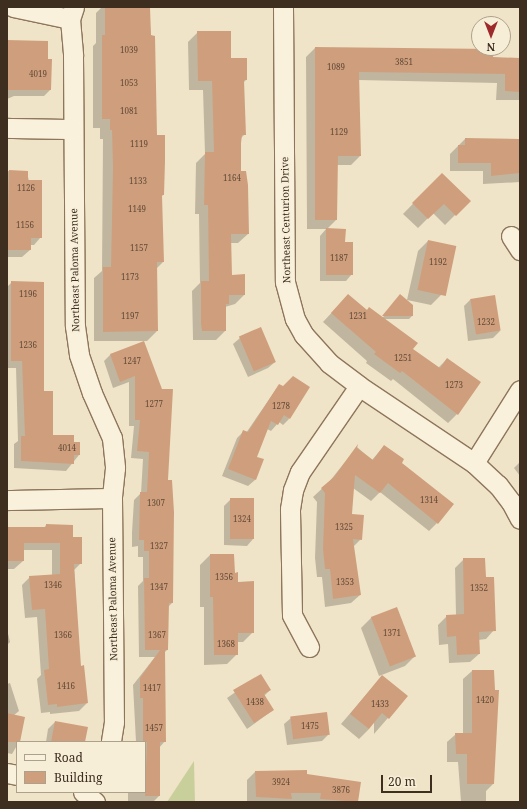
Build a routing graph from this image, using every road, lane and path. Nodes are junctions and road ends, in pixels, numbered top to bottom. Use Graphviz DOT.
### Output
graph roads {
  1 [pos="13,7"];
  2 [pos="283,7"];
  3 [pos="72,13"];
  4 [pos="7,128"];
  5 [pos="72,129"];
  6 [pos="359,386"];
  7 [pos="520,390"];
  8 [pos="474,463"];
  9 [pos="112,498"];
  10 [pos="7,500"];
  11 [pos="520,519"];
  12 [pos="308,647"];
  13 [pos="112,741"];
  1 -- 3 [label="street"];
  2 -- 6 [label="street, Northeast Centurion Drive"];
  3 -- 5 [label="street, Northeast Paloma Avenue"];
  4 -- 5 [label="street"];
  5 -- 9 [label="street, Northeast Paloma Avenue"];
  6 -- 8 [label="street, Northeast Centurion Drive"];
  6 -- 12 [label="street"];
  7 -- 8 [label="street"];
  8 -- 11 [label="street, Northeast Centurion Drive"];
  9 -- 10 [label="street"];
  9 -- 13 [label="street, Northeast Paloma Avenue"];
}
